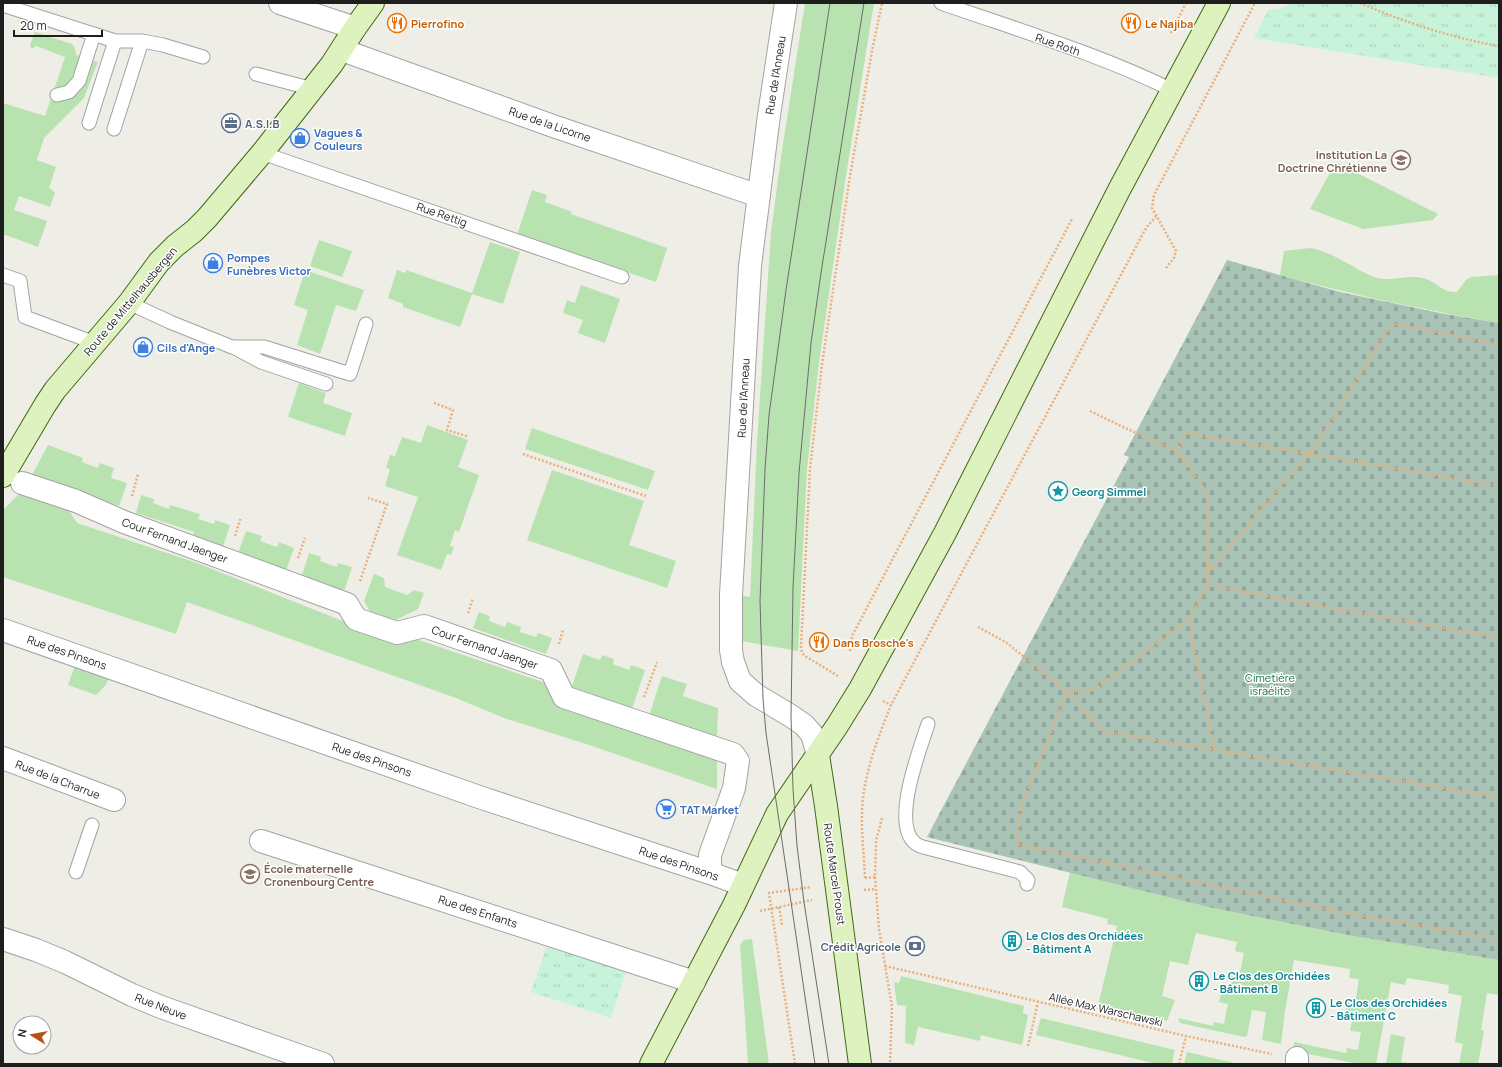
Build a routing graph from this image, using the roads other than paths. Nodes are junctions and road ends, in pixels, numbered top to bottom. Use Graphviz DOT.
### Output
graph roads {
  1 [pos="280,3"];
  2 [pos="373,3"];
  3 [pos="786,3"];
  4 [pos="941,3"];
  5 [pos="1219,3"];
  6 [pos="3,5"];
  7 [pos="355,28"];
  8 [pos="94,34"];
  9 [pos="115,41"];
  10 [pos="142,41"];
  11 [pos="342,50"];
  12 [pos="203,58"];
  13 [pos="256,74"];
  14 [pos="313,89"];
  15 [pos="1172,90"];
  16 [pos="57,95"];
  17 [pos="89,123"];
  18 [pos="114,128"];
  19 [pos="262,153"];
  20 [pos="759,196"];
  21 [pos="3,275"];
  22 [pos="622,277"];
  23 [pos="129,303"];
  24 [pos="366,324"];
  25 [pos="95,343"];
  26 [pos="232,347"];
  27 [pos="326,384"];
  28 [pos="11,468"];
  29 [pos="3,630"];
  30 [pos="928,724"];
  31 [pos="818,755"];
  32 [pos="3,758"];
  33 [pos="104,800"];
  34 [pos="92,825"];
  35 [pos="262,841"];
  36 [pos="76,872"];
  37 [pos="710,873"];
  38 [pos="1027,884"];
  39 [pos="743,885"];
  40 [pos="3,939"];
  41 [pos="694,982"];
  42 [pos="323,1064"];
  43 [pos="651,1064"];
  44 [pos="860,1064"];
  1 -- 7 [label="street"];
  2 -- 7 [label="main road, Route de Mittelhausbergen"];
  3 -- 20 [label="street, Rue de l'Anneau"];
  4 -- 15 [label="lane, Rue Roth"];
  5 -- 15 [label="main road"];
  6 -- 8 [label="lane"];
  7 -- 11 [label="main road, Route de Mittelhausbergen"];
  8 -- 9 [label="lane"];
  8 -- 16 [label="lane"];
  9 -- 10 [label="lane"];
  9 -- 17 [label="lane"];
  10 -- 12 [label="lane"];
  10 -- 18 [label="lane"];
  11 -- 14 [label="main road, Route de Mittelhausbergen"];
  11 -- 20 [label="street, Rue de la Licorne"];
  13 -- 14 [label="lane"];
  14 -- 19 [label="main road, Route de Mittelhausbergen"];
  15 -- 31 [label="main road"];
  19 -- 22 [label="lane, Rue Rettig"];
  19 -- 23 [label="main road, Route de Mittelhausbergen"];
  20 -- 31 [label="street, Rue de l'Anneau"];
  21 -- 25 [label="lane"];
  23 -- 25 [label="main road, Route de Mittelhausbergen"];
  23 -- 26 [label="lane"];
  24 -- 26 [label="lane"];
  25 -- 28 [label="main road, Route de Mittelhausbergen"];
  26 -- 27 [label="lane"];
  28 -- 37 [label="street, Cour Fernand Jaenger"];
  29 -- 37 [label="street, Rue des Pinsons"];
  30 -- 38 [label="lane"];
  31 -- 39 [label="main road"];
  31 -- 44 [label="main road, Route Marcel Proust"];
  32 -- 33 [label="street, Rue de la Charrue"];
  34 -- 36 [label="lane"];
  35 -- 41 [label="street, Rue des Enfants"];
  37 -- 39 [label="street, Rue des Pinsons"];
  39 -- 41 [label="main road"];
  40 -- 42 [label="street, Rue Neuve"];
  41 -- 43 [label="main road"];
}
